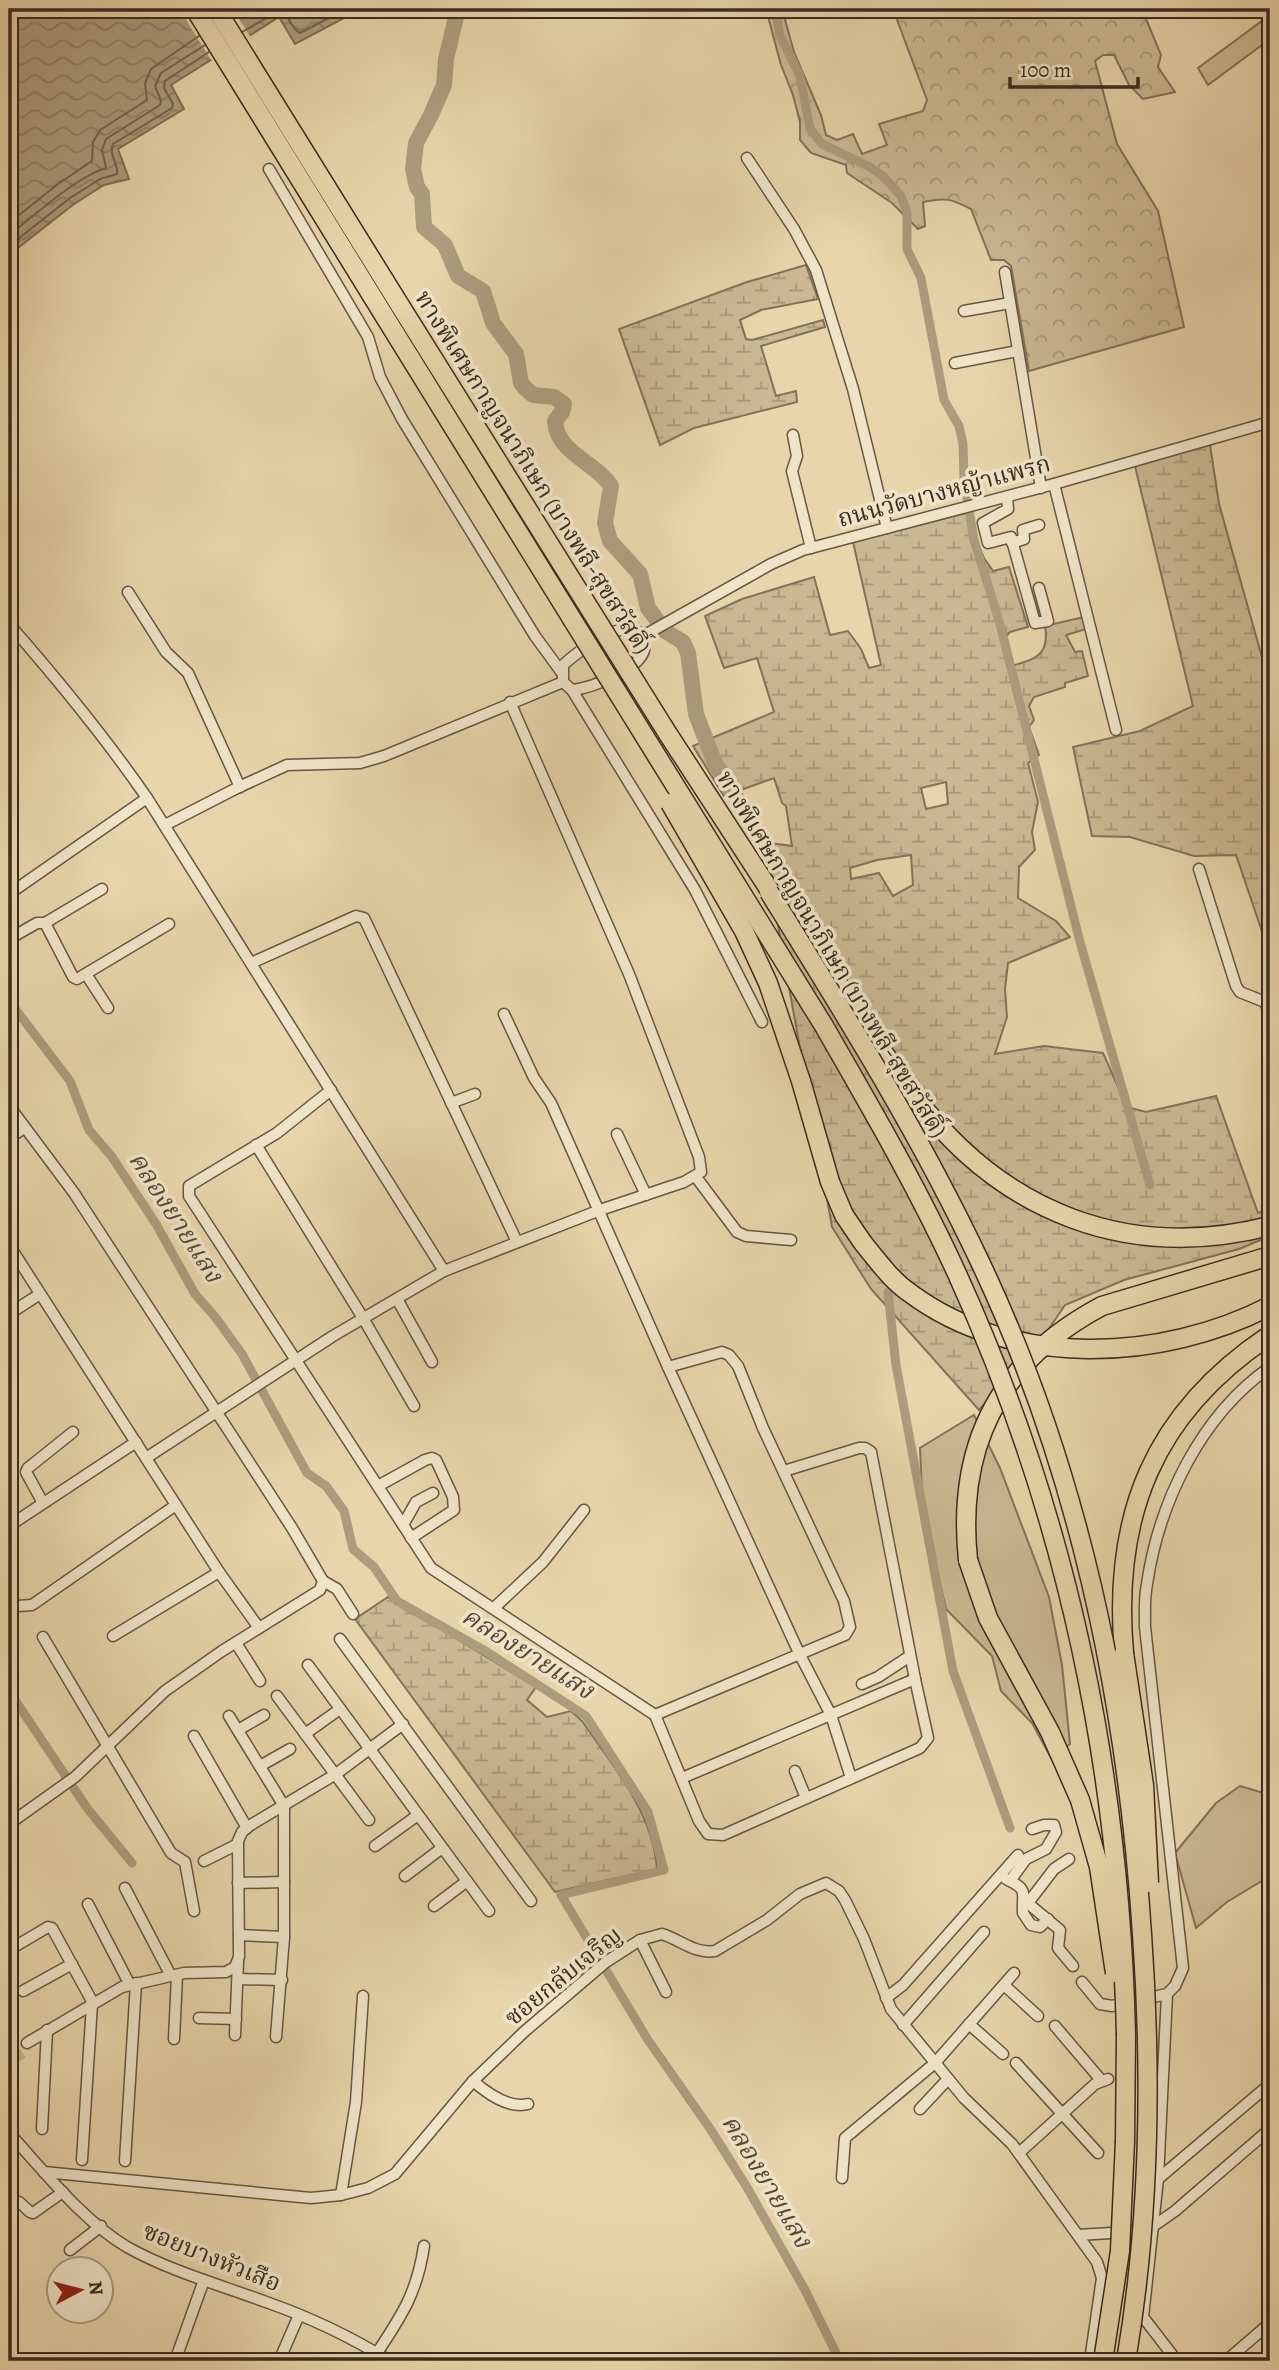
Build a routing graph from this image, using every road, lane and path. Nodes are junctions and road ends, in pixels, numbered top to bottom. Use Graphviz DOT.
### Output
graph roads {
  1 [pos="195,9"];
  2 [pos="216,9"];
  3 [pos="747,158"];
  4 [pos="269,169"];
  5 [pos="1005,272"];
  6 [pos="1010,303"];
  7 [pos="964,311"];
  8 [pos="1018,351"];
  9 [pos="955,363"];
  10 [pos="1270,422"];
  11 [pos="793,435"];
  12 [pos="1054,484"];
  13 [pos="1041,488"];
  14 [pos="1007,497"];
  15 [pos="1039,525"];
  16 [pos="887,528"];
  17 [pos="1012,543"];
  18 [pos="811,548"];
  19 [pos="536,563"];
  20 [pos="1039,588"];
  21 [pos="128,592"];
  22 [pos="9,624"];
  23 [pos="643,636"];
  24 [pos="562,678"];
  25 [pos="572,690"];
  26 [pos="510,702"];
  27 [pos="1116,730"];
  28 [pos="240,787"];
  29 [pos="148,798"];
  30 [pos="165,825"];
  31 [pos="1199,869"];
  32 [pos="102,889"];
  33 [pos="769,892"];
  34 [pos="9,894"];
  35 [pos="45,923"];
  36 [pos="169,924"];
  37 [pos="9,939"];
  38 [pos="251,963"];
  39 [pos="86,974"];
  40 [pos="108,1008"];
  41 [pos="504,1014"];
  42 [pos="1270,1014"];
  43 [pos="762,1022"];
  44 [pos="331,1090"];
  45 [pos="475,1094"];
  46 [pos="451,1102"];
  47 [pos="9,1106"];
  48 [pos="24,1128"];
  49 [pos="617,1134"];
  50 [pos="9,1138"];
  51 [pos="256,1145"];
  52 [pos="696,1177"];
  53 [pos="646,1195"];
  54 [pos="600,1210"];
  55 [pos="1270,1226"];
  56 [pos="791,1240"];
  57 [pos="517,1242"];
  58 [pos="9,1245"];
  59 [pos="1270,1256"];
  60 [pos="444,1271"];
  61 [pos="40,1294"];
  62 [pos="397,1299"];
  63 [pos="1270,1306"];
  64 [pos="9,1314"];
  65 [pos="363,1318"];
  66 [pos="1270,1335"];
  67 [pos="296,1361"];
  68 [pos="432,1362"];
  69 [pos="668,1367"];
  70 [pos="1270,1367"];
  71 [pos="414,1406"];
  72 [pos="216,1411"];
  73 [pos="73,1432"];
  74 [pos="136,1442"];
  75 [pos="146,1458"];
  76 [pos="784,1471"];
  77 [pos="378,1486"];
  78 [pos="433,1493"];
  79 [pos="43,1503"];
  80 [pos="176,1505"];
  81 [pos="584,1510"];
  82 [pos="403,1525"];
  83 [pos="9,1526"];
  84 [pos="411,1538"];
  85 [pos="219,1572"];
  86 [pos="323,1581"];
  87 [pos="494,1608"];
  88 [pos="9,1612"];
  89 [pos="353,1614"];
  90 [pos="259,1628"];
  91 [pos="113,1636"];
  92 [pos="43,1637"];
  93 [pos="340,1639"];
  94 [pos="236,1643"];
  95 [pos="799,1653"];
  96 [pos="910,1656"];
  97 [pos="308,1665"];
  98 [pos="915,1679"];
  99 [pos="260,1681"];
  100 [pos="862,1684"];
  101 [pos="278,1696"];
  102 [pos="340,1709"];
  103 [pos="264,1714"];
  104 [pos="655,1715"];
  105 [pos="831,1715"];
  106 [pos="229,1716"];
  107 [pos="402,1724"];
  108 [pos="238,1730"];
  109 [pos="305,1734"];
  110 [pos="194,1736"];
  111 [pos="108,1744"];
  112 [pos="290,1749"];
  113 [pos="369,1750"];
  114 [pos="260,1766"];
  115 [pos="795,1771"];
  116 [pos="336,1774"];
  117 [pos="682,1778"];
  118 [pos="851,1778"];
  119 [pos="806,1798"];
  120 [pos="284,1806"];
  121 [pos="418,1815"];
  122 [pos="369,1819"];
  123 [pos="9,1824"];
  124 [pos="247,1828"];
  125 [pos="1032,1829"];
  126 [pos="238,1844"];
  127 [pos="375,1846"];
  128 [pos="442,1847"];
  129 [pos="1018,1855"];
  130 [pos="1069,1859"];
  131 [pos="204,1861"];
  132 [pos="405,1876"];
  133 [pos="1004,1878"];
  134 [pos="467,1881"];
  135 [pos="284,1882"];
  136 [pos="238,1883"];
  137 [pos="125,1888"];
  138 [pos="531,1901"];
  139 [pos="1026,1901"];
  140 [pos="88,1904"];
  141 [pos="434,1906"];
  142 [pos="194,1911"];
  143 [pos="489,1911"];
  144 [pos="984,1932"];
  145 [pos="239,1935"];
  146 [pos="284,1937"];
  147 [pos="640,1940"];
  148 [pos="9,1950"];
  149 [pos="239,1957"];
  150 [pos="72,1964"];
  151 [pos="1073,1966"];
  152 [pos="1014,1973"];
  153 [pos="174,1975"];
  154 [pos="237,1979"];
  155 [pos="282,1980"];
  156 [pos="1082,1982"];
  157 [pos="133,1984"];
  158 [pos="1004,1985"];
  159 [pos="23,1991"];
  160 [pos="666,1992"];
  161 [pos="1167,1994"];
  162 [pos="363,1996"];
  163 [pos="886,1998"];
  164 [pos="93,2004"];
  165 [pos="1147,2009"];
  166 [pos="1038,2016"];
  167 [pos="200,2018"];
  168 [pos="236,2019"];
  169 [pos="970,2024"];
  170 [pos="904,2025"];
  171 [pos="1055,2026"];
  172 [pos="47,2030"];
  173 [pos="235,2035"];
  174 [pos="1126,2035"];
  175 [pos="276,2037"];
  176 [pos="174,2039"];
  177 [pos="27,2043"];
  178 [pos="1003,2054"];
  179 [pos="935,2063"];
  180 [pos="1016,2063"];
  181 [pos="948,2079"];
  182 [pos="473,2081"];
  183 [pos="1270,2084"];
  184 [pos="528,2104"];
  185 [pos="920,2109"];
  186 [pos="1063,2113"];
  187 [pos="41,2129"];
  188 [pos="1270,2129"];
  189 [pos="9,2133"];
  190 [pos="1019,2153"];
  191 [pos="1098,2153"];
  192 [pos="82,2160"];
  193 [pos="125,2161"];
  194 [pos="44,2172"];
  195 [pos="842,2178"];
  196 [pos="1158,2179"];
  197 [pos="63,2192"];
  198 [pos="341,2194"];
  199 [pos="19,2202"];
  200 [pos="101,2226"];
  201 [pos="1154,2227"];
  202 [pos="1078,2235"];
  203 [pos="424,2246"];
  204 [pos="70,2250"];
  205 [pos="204,2280"];
  206 [pos="299,2315"];
  207 [pos="1270,2323"];
  208 [pos="377,2353"];
  209 [pos="175,2361"];
  210 [pos="279,2361"];
  211 [pos="390,2361"];
  212 [pos="1090,2361"];
  213 [pos="1103,2361"];
  214 [pos="1126,2361"];
  215 [pos="1177,2361"];
  216 [pos="1226,2361"];
  1 -- 19 [label="highway, ทางพิเศษกาญจนาภิเษก (บางพลี-สุขสวัสดิ์), bridge"];
  2 -- 33 [label="highway, ทางพิเศษกาญจนาภิเษก (บางพลี-สุขสวัสดิ์), bridge"];
  3 -- 16 [label="street"];
  4 -- 24 [label="street"];
  5 -- 6 [label="street"];
  6 -- 7 [label="street"];
  6 -- 8 [label="street"];
  8 -- 9 [label="street"];
  8 -- 13 [label="street"];
  10 -- 12 [label="street, ถนนวัดบางหญ้าแพรก"];
  11 -- 18 [label="street"];
  12 -- 13 [label="street, ถนนวัดบางหญ้าแพรก"];
  12 -- 27 [label="street"];
  13 -- 14 [label="street, ถนนวัดบางหญ้าแพรก"];
  14 -- 16 [label="street, ถนนวัดบางหญ้าแพรก"];
  14 -- 17 [label="street"];
  15 -- 17 [label="street"];
  16 -- 18 [label="street, ถนนวัดบางหญ้าแพรก"];
  17 -- 20 [label="street"];
  18 -- 23 [label="street, ถนนวัดบางหญ้าแพรก"];
  19 -- 63 [label="highway, bridge"];
  19 -- 174 [label="highway, ทางพิเศษกาญจนาภิเษก (บางพลี-สุขสวัสดิ์), bridge"];
  21 -- 28 [label="street"];
  22 -- 29 [label="street"];
  23 -- 24 [label="street"];
  23 -- 25 [label="street"];
  24 -- 25 [label="street"];
  24 -- 26 [label="street"];
  25 -- 43 [label="street"];
  26 -- 28 [label="street"];
  26 -- 52 [label="street"];
  28 -- 30 [label="street"];
  29 -- 30 [label="street"];
  29 -- 34 [label="street"];
  30 -- 38 [label="street"];
  31 -- 42 [label="street"];
  32 -- 35 [label="street"];
  33 -- 55 [label="highway, bridge"];
  33 -- 165 [label="highway, ทางพิเศษกาญจนาภิเษก (บางพลี-สุขสวัสดิ์), bridge"];
  35 -- 37 [label="street"];
  35 -- 39 [label="street"];
  36 -- 39 [label="street"];
  38 -- 44 [label="street"];
  38 -- 46 [label="street"];
  39 -- 40 [label="street"];
  41 -- 54 [label="street"];
  44 -- 51 [label="street"];
  44 -- 60 [label="street"];
  45 -- 46 [label="street"];
  46 -- 57 [label="street"];
  47 -- 48 [label="street"];
  48 -- 50 [label="street"];
  48 -- 72 [label="street"];
  49 -- 53 [label="street"];
  51 -- 65 [label="street"];
  51 -- 67 [label="street"];
  52 -- 53 [label="street"];
  52 -- 56 [label="street"];
  53 -- 54 [label="street"];
  54 -- 57 [label="street"];
  54 -- 69 [label="street"];
  57 -- 60 [label="street"];
  58 -- 61 [label="street"];
  59 -- 174 [label="highway, bridge"];
  60 -- 62 [label="street"];
  61 -- 64 [label="street"];
  61 -- 74 [label="street"];
  62 -- 65 [label="street"];
  62 -- 68 [label="street"];
  65 -- 67 [label="street"];
  65 -- 71 [label="street"];
  66 -- 165 [label="highway, bridge"];
  67 -- 72 [label="street"];
  67 -- 77 [label="street"];
  69 -- 76 [label="street"];
  69 -- 95 [label="street"];
  70 -- 161 [label="street"];
  72 -- 75 [label="street"];
  72 -- 86 [label="street"];
  73 -- 79 [label="street"];
  74 -- 75 [label="street"];
  74 -- 79 [label="street"];
  75 -- 80 [label="street"];
  76 -- 95 [label="street"];
  76 -- 96 [label="street"];
  77 -- 82 [label="street"];
  77 -- 84 [label="street"];
  78 -- 82 [label="street"];
  79 -- 83 [label="street"];
  80 -- 85 [label="street"];
  80 -- 88 [label="street"];
  81 -- 87 [label="street"];
  82 -- 84 [label="street"];
  84 -- 87 [label="street"];
  85 -- 90 [label="street"];
  85 -- 91 [label="street"];
  86 -- 89 [label="street"];
  86 -- 90 [label="street"];
  87 -- 104 [label="street"];
  90 -- 94 [label="street"];
  92 -- 111 [label="street"];
  93 -- 107 [label="street"];
  94 -- 99 [label="street"];
  94 -- 111 [label="street"];
  95 -- 104 [label="street"];
  95 -- 105 [label="street"];
  96 -- 98 [label="street"];
  96 -- 100 [label="street"];
  97 -- 102 [label="street"];
  98 -- 105 [label="street"];
  98 -- 118 [label="street"];
  101 -- 109 [label="street"];
  102 -- 109 [label="street"];
  102 -- 113 [label="street"];
  103 -- 108 [label="street"];
  104 -- 117 [label="street"];
  105 -- 117 [label="street"];
  105 -- 118 [label="street"];
  106 -- 108 [label="street"];
  107 -- 113 [label="street"];
  107 -- 138 [label="street"];
  108 -- 114 [label="street"];
  109 -- 116 [label="street"];
  110 -- 124 [label="street"];
  111 -- 123 [label="street"];
  111 -- 142 [label="street"];
  112 -- 114 [label="street"];
  113 -- 116 [label="street"];
  113 -- 121 [label="street"];
  114 -- 120 [label="street"];
  115 -- 119 [label="street"];
  116 -- 120 [label="street"];
  116 -- 122 [label="street"];
  117 -- 119 [label="street"];
  118 -- 119 [label="street"];
  120 -- 124 [label="street"];
  120 -- 135 [label="street"];
  121 -- 127 [label="street"];
  121 -- 128 [label="street"];
  124 -- 126 [label="street"];
  125 -- 133 [label="street"];
  126 -- 131 [label="street"];
  126 -- 136 [label="street"];
  128 -- 132 [label="street"];
  128 -- 134 [label="street"];
  129 -- 133 [label="street"];
  130 -- 139 [label="street"];
  133 -- 139 [label="street"];
  133 -- 163 [label="street"];
  134 -- 141 [label="street"];
  134 -- 143 [label="street"];
  135 -- 136 [label="street"];
  135 -- 146 [label="street"];
  136 -- 145 [label="street"];
  137 -- 153 [label="street"];
  139 -- 151 [label="street"];
  140 -- 157 [label="street"];
  144 -- 170 [label="street"];
  145 -- 146 [label="street"];
  145 -- 149 [label="street"];
  146 -- 155 [label="street"];
  147 -- 160 [label="street"];
  147 -- 163 [label="street, ซอยกลับเจริญ"];
  147 -- 182 [label="street, ซอยกลับเจริญ"];
  148 -- 150 [label="street"];
  149 -- 153 [label="street"];
  149 -- 154 [label="street"];
  150 -- 159 [label="street"];
  150 -- 164 [label="street"];
  152 -- 158 [label="street"];
  153 -- 157 [label="street"];
  153 -- 176 [label="street"];
  154 -- 155 [label="street"];
  154 -- 168 [label="street"];
  155 -- 175 [label="street"];
  156 -- 161 [label="street"];
  157 -- 164 [label="street"];
  157 -- 193 [label="street"];
  158 -- 166 [label="street"];
  158 -- 169 [label="street"];
  161 -- 196 [label="street"];
  162 -- 198 [label="street"];
  163 -- 170 [label="street, ซอยกลับเจริญ"];
  164 -- 172 [label="street"];
  164 -- 192 [label="street"];
  165 -- 214 [label="highway, ทางพิเศษกาญจนาภิเษก (บางพลี-สุขสวัสดิ์), bridge"];
  167 -- 168 [label="street"];
  168 -- 173 [label="street"];
  169 -- 178 [label="street"];
  169 -- 179 [label="street"];
  170 -- 179 [label="street, ซอยกลับเจริญ"];
  171 -- 186 [label="street"];
  172 -- 177 [label="street"];
  172 -- 187 [label="street"];
  174 -- 213 [label="highway, ทางพิเศษกาญจนาภิเษก (บางพลี-สุขสวัสดิ์), bridge"];
  179 -- 181 [label="street, ซอยกลับเจริญ"];
  179 -- 195 [label="street"];
  180 -- 186 [label="street"];
  181 -- 185 [label="street"];
  181 -- 190 [label="street, ซอยกลับเจริญ"];
  182 -- 184 [label="street"];
  182 -- 198 [label="street, ซอยกลับเจริญ"];
  183 -- 196 [label="street"];
  186 -- 190 [label="street"];
  186 -- 191 [label="street"];
  188 -- 201 [label="street"];
  189 -- 194 [label="street, ซอยบางหัวเสือ"];
  190 -- 202 [label="street, ซอยกลับเจริญ"];
  194 -- 197 [label="street, ซอยบางหัวเสือ"];
  194 -- 198 [label="street, ซอยกลับเจริญ"];
  196 -- 201 [label="street"];
  197 -- 199 [label="street"];
  197 -- 200 [label="street, ซอยบางหัวเสือ"];
  200 -- 204 [label="street"];
  200 -- 205 [label="street, ซอยบางหัวเสือ"];
  201 -- 202 [label="street"];
  201 -- 215 [label="street"];
  202 -- 212 [label="street, ซอยกลับเจริญ"];
  203 -- 208 [label="street"];
  205 -- 206 [label="street, ซอยบางหัวเสือ"];
  205 -- 209 [label="street"];
  206 -- 208 [label="street, ซอยบางหัวเสือ"];
  206 -- 210 [label="street"];
  207 -- 216 [label="street"];
  208 -- 211 [label="street, ซอยบางหัวเสือ"];
}
